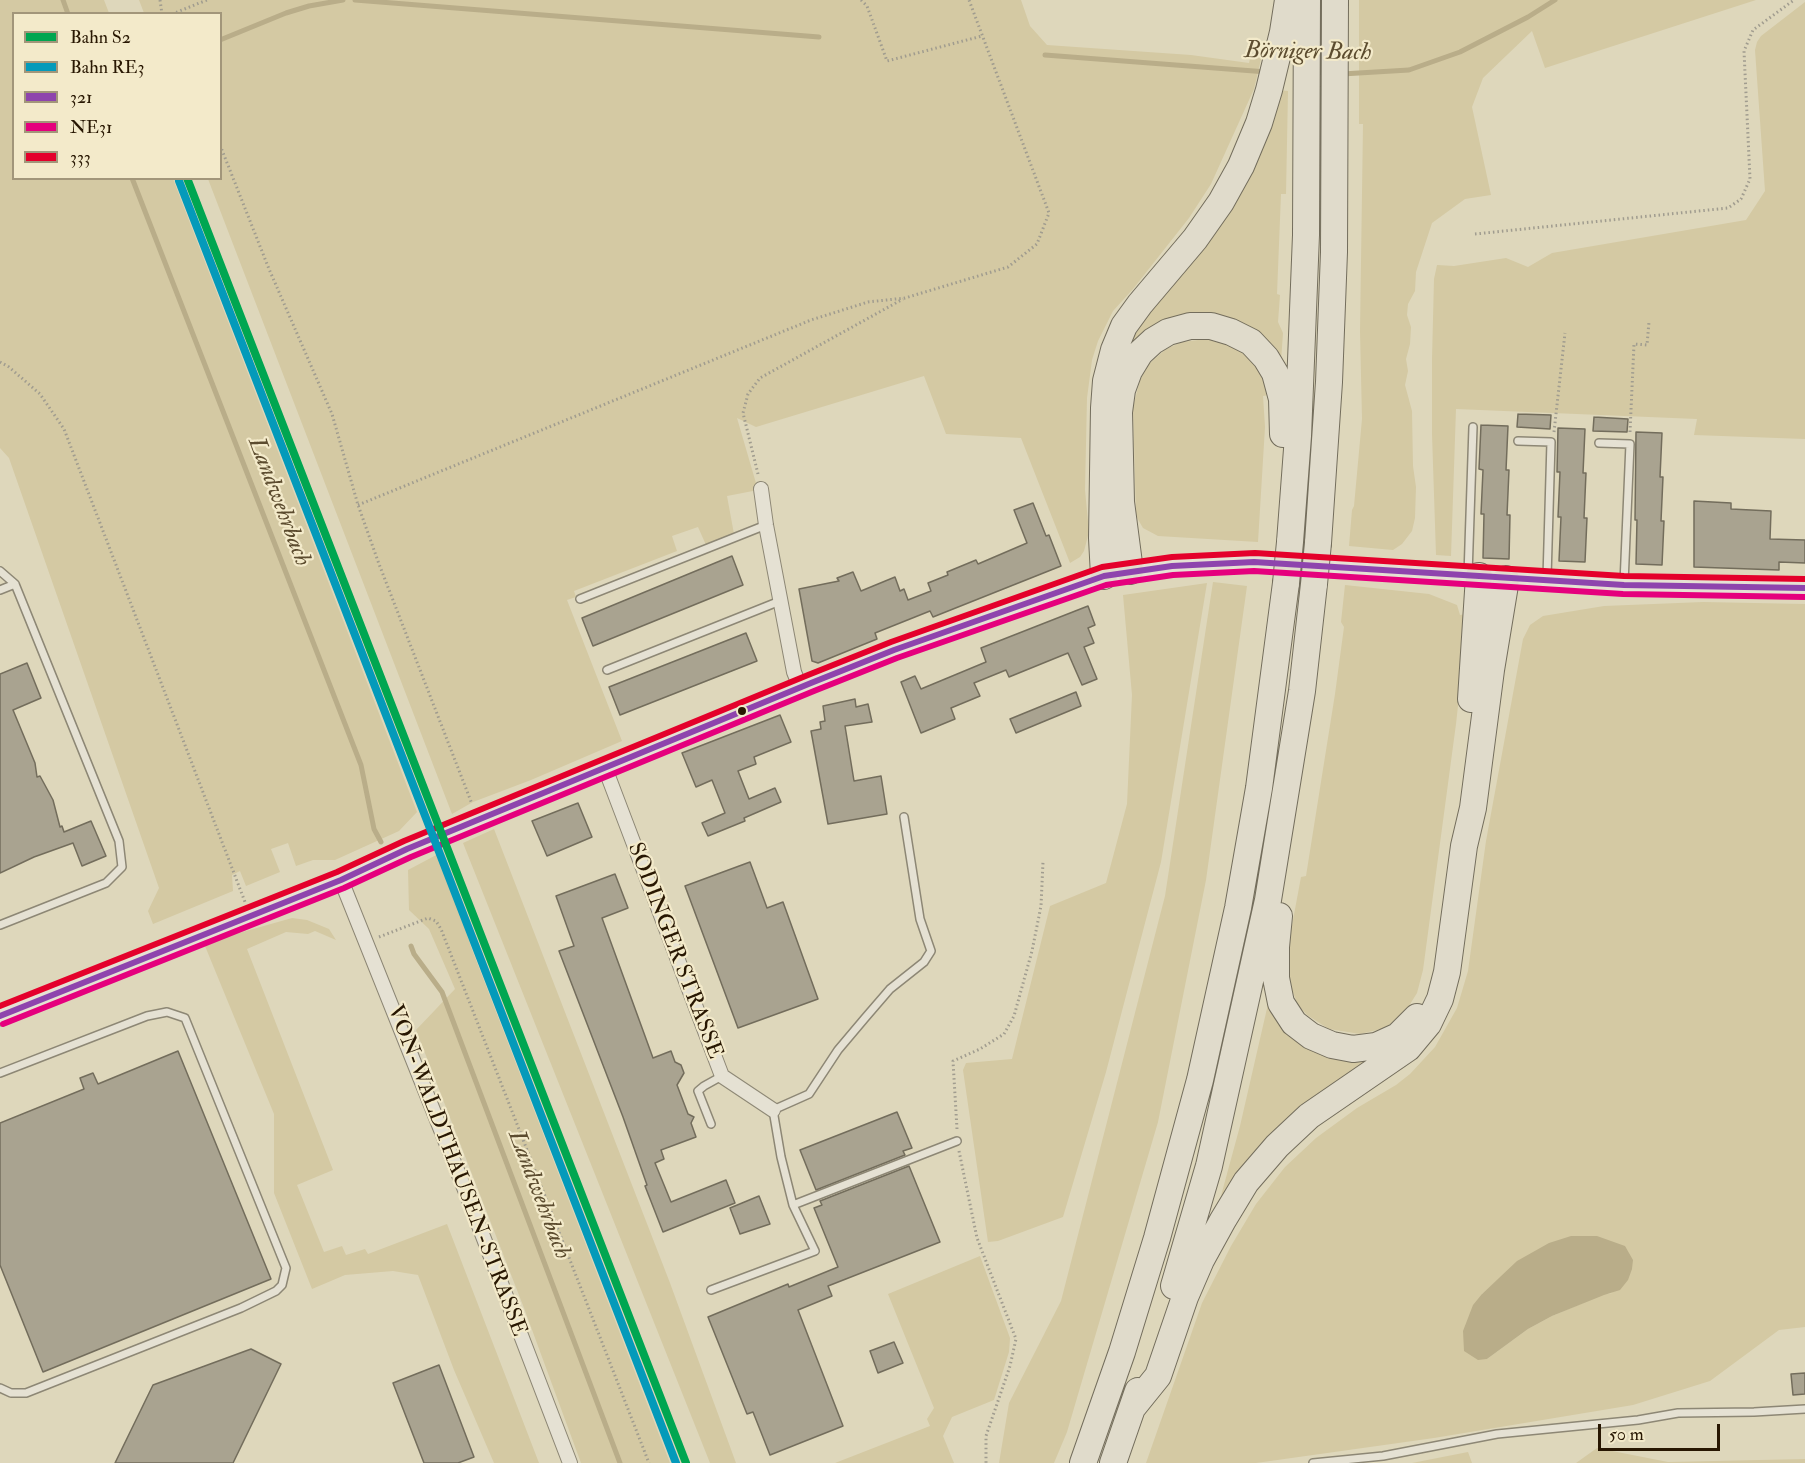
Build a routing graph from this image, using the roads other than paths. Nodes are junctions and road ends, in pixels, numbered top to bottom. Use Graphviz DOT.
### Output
graph roads {
  1 [pos="1288,0"];
  2 [pos="1307,0"];
  3 [pos="1335,0"];
  4 [pos="1473,427"];
  5 [pos="1518,441"];
  6 [pos="1599,443"];
  7 [pos="761,489"];
  8 [pos="766,525"];
  9 [pos="1290,535"];
  10 [pos="0,571"];
  11 [pos="1130,571"];
  12 [pos="1104,576"];
  13 [pos="1473,576"];
  14 [pos="1506,579"];
  15 [pos="1547,580"];
  16 [pos="15,585"];
  17 [pos="1624,585"];
  18 [pos="1805,588"];
  19 [pos="0,590"];
  20 [pos="580,599"];
  21 [pos="780,602"];
  22 [pos="607,670"];
  23 [pos="800,687"];
  24 [pos="605,768"];
  25 [pos="1284,806"];
  26 [pos="904,817"];
  27 [pos="341,880"];
  28 [pos="0,925"];
  29 [pos="0,1016"];
  30 [pos="0,1073"];
  31 [pos="722,1076"];
  32 [pos="773,1110"];
  33 [pos="711,1124"];
  34 [pos="957,1141"];
  35 [pos="794,1205"];
  36 [pos="711,1290"];
  37 [pos="0,1388"];
  38 [pos="1133,1407"];
  39 [pos="1805,1409"];
  40 [pos="570,1463"];
  41 [pos="1083,1463"];
  42 [pos="1113,1463"];
  43 [pos="1313,1463"];
  1 -- 12 [label="highway"];
  2 -- 9 [label="highway"];
  3 -- 25 [label="highway, bridge"];
  4 -- 13 [label="lane"];
  5 -- 15 [label="lane"];
  6 -- 17 [label="lane"];
  7 -- 8 [label="street"];
  8 -- 20 [label="lane"];
  8 -- 21 [label="street"];
  9 -- 11 [label="highway"];
  9 -- 41 [label="highway, bridge"];
  10 -- 16 [label="lane"];
  11 -- 12 [label="main road"];
  11 -- 13 [label="main road"];
  12 -- 23 [label="street"];
  13 -- 14 [label="main road"];
  13 -- 25 [label="highway"];
  14 -- 15 [label="main road"];
  14 -- 38 [label="highway"];
  15 -- 17 [label="main road"];
  16 -- 19 [label="lane"];
  16 -- 28 [label="lane"];
  17 -- 18 [label="main road"];
  21 -- 22 [label="lane"];
  21 -- 23 [label="street"];
  23 -- 24 [label="street"];
  24 -- 27 [label="street"];
  24 -- 31 [label="street, SODINGER STRASSE"];
  25 -- 38 [label="highway"];
  26 -- 32 [label="lane"];
  27 -- 29 [label="street"];
  27 -- 40 [label="street, VON-WALDTHAUSEN-STRASSE"];
  30 -- 37 [label="lane"];
  31 -- 32 [label="street, SODINGER STRASSE"];
  31 -- 33 [label="lane"];
  32 -- 35 [label="lane"];
  34 -- 35 [label="lane"];
  35 -- 36 [label="lane"];
  38 -- 42 [label="highway"];
  39 -- 43 [label="lane"];
}
